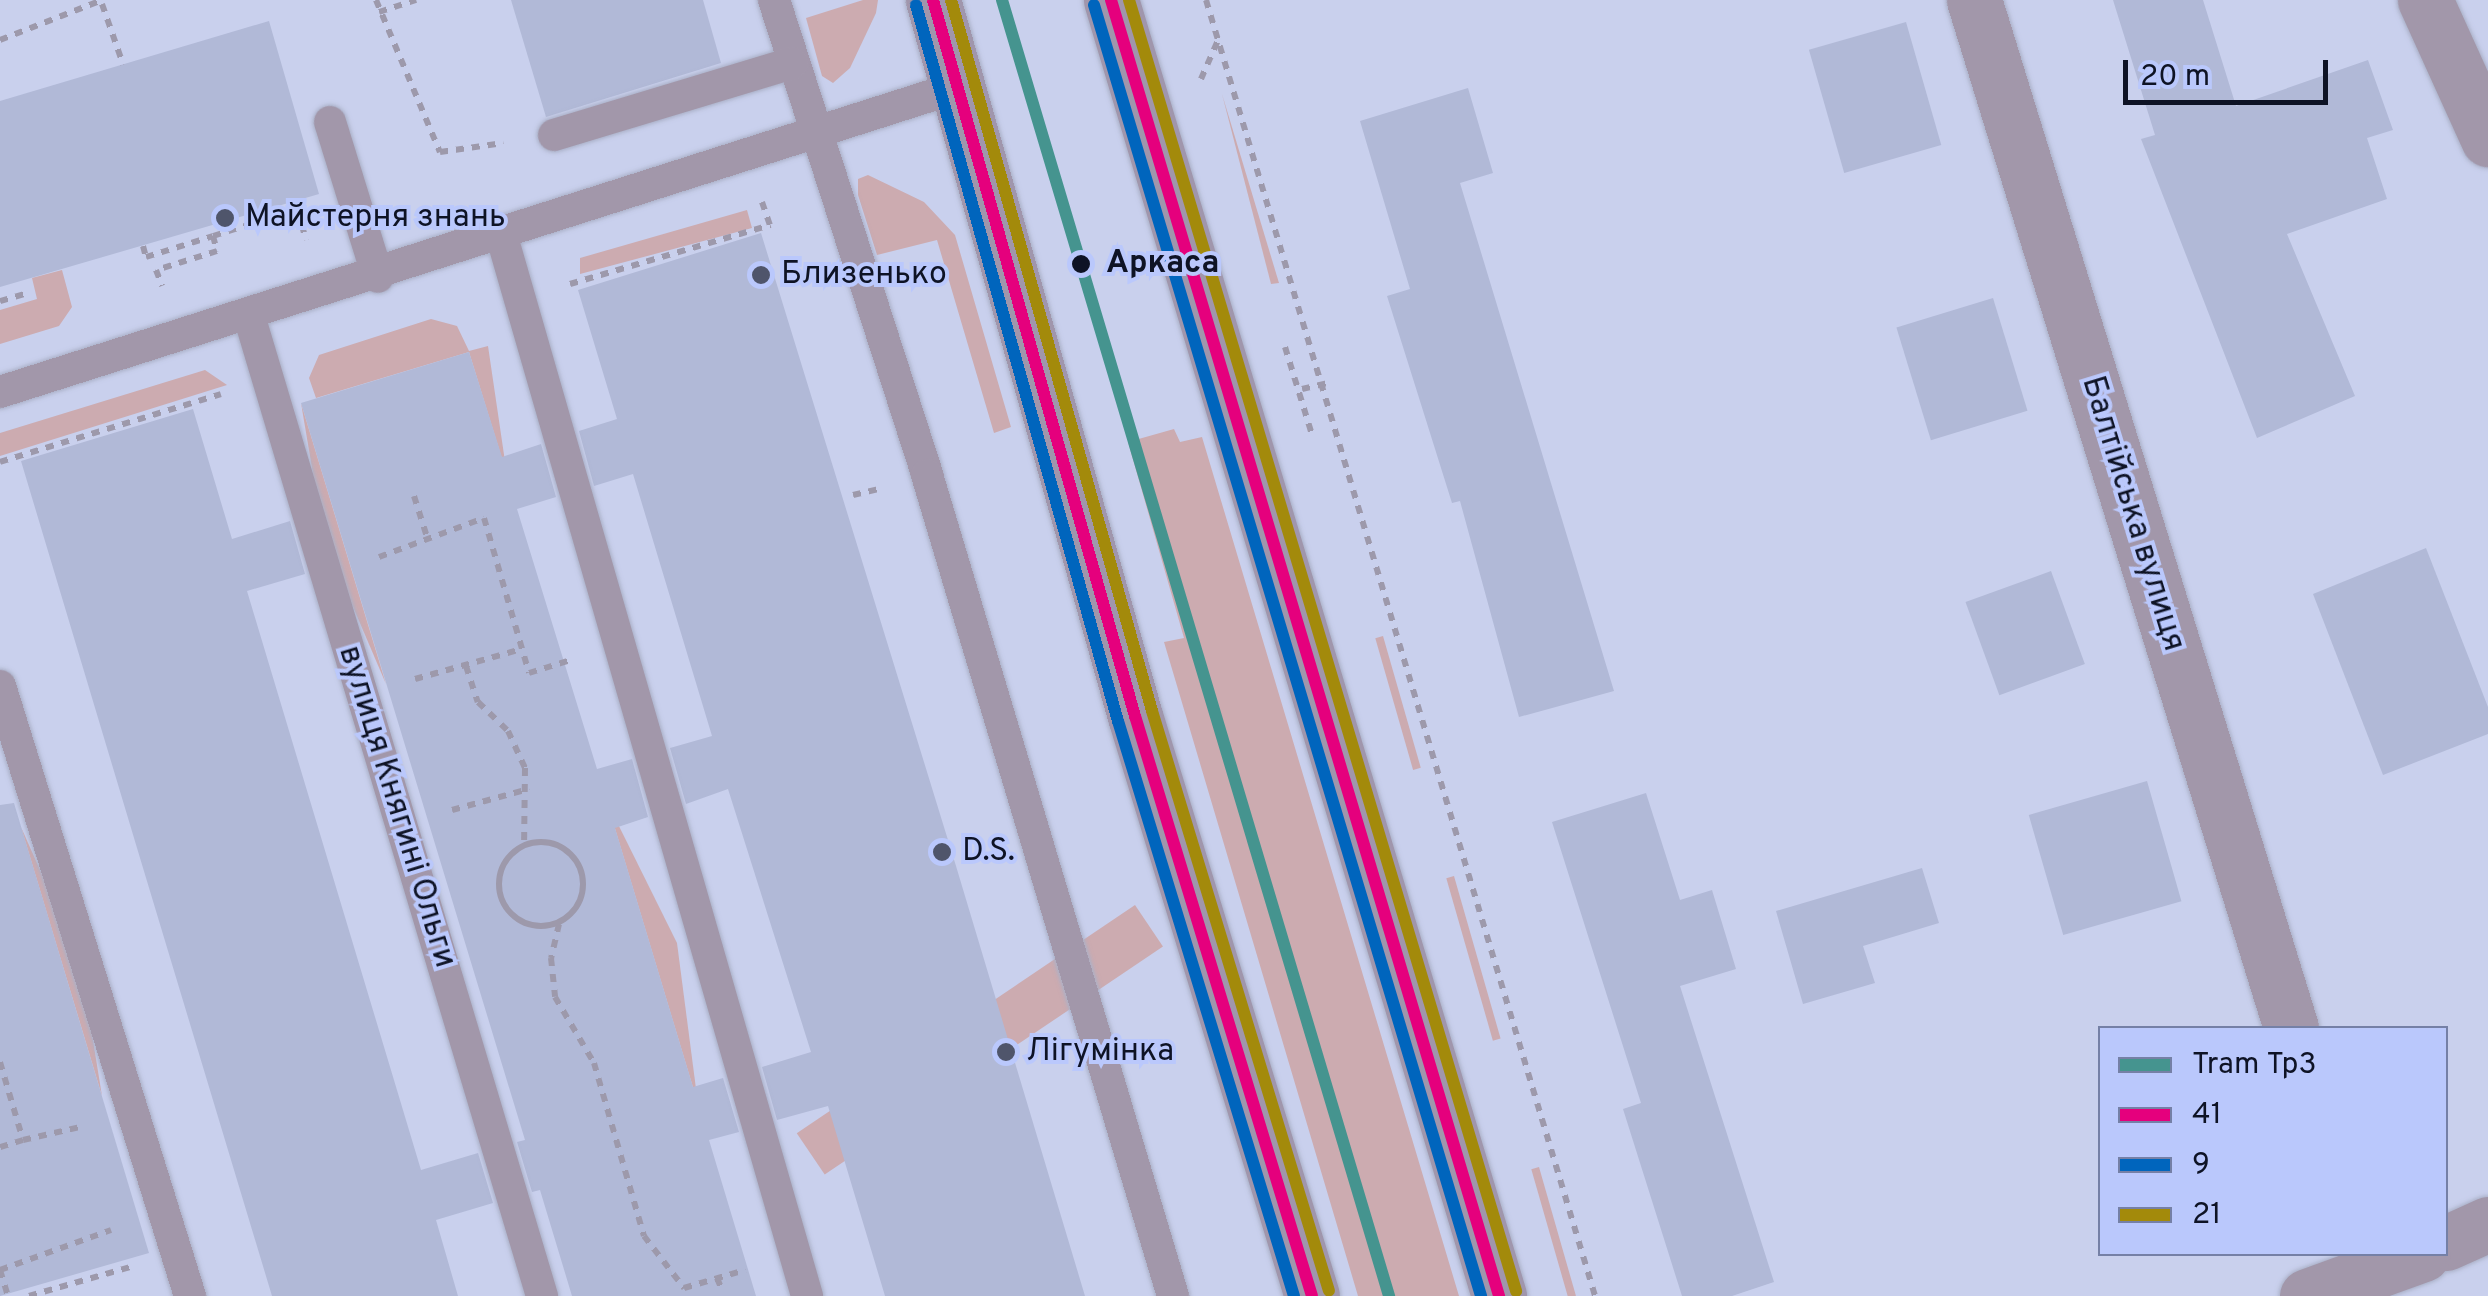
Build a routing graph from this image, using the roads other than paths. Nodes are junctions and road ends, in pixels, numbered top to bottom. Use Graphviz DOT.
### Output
graph roads {
  1 [pos="774,0"];
  2 [pos="933,0"];
  3 [pos="1111,0"];
  4 [pos="1974,0"];
  5 [pos="2426,0"];
  6 [pos="792,63"];
  7 [pos="958,87"];
  8 [pos="330,122"];
  9 [pos="554,135"];
  10 [pos="814,137"];
  11 [pos="2488,139"];
  12 [pos="502,238"];
  13 [pos="378,277"];
  14 [pos="250,319"];
  15 [pos="0,392"];
  16 [pos="0,686"];
  17 [pos="2290,1026"];
  18 [pos="2488,1225"];
  19 [pos="2448,1242"];
  20 [pos="2418,1256"];
  21 [pos="2369,1276"];
  22 [pos="550,1291"];
  23 [pos="186,1295"];
  24 [pos="806,1296"];
  25 [pos="1173,1296"];
  26 [pos="1312,1296"];
  27 [pos="1499,1296"];
  28 [pos="2306,1296"];
  1 -- 6 [label="lane"];
  2 -- 7 [label="main road"];
  3 -- 27 [label="main road"];
  4 -- 17 [label="street, Балтійська вулиця"];
  5 -- 11 [label="street"];
  6 -- 9 [label="lane"];
  6 -- 10 [label="lane"];
  7 -- 10 [label="lane"];
  7 -- 26 [label="main road"];
  8 -- 13 [label="lane"];
  10 -- 12 [label="lane"];
  10 -- 25 [label="lane"];
  12 -- 13 [label="lane"];
  12 -- 24 [label="lane"];
  13 -- 14 [label="lane"];
  14 -- 15 [label="lane"];
  14 -- 22 [label="lane, вулиця Княгині Ольги"];
  16 -- 23 [label="lane"];
  18 -- 19 [label="street"];
  20 -- 21 [label="street"];
  21 -- 28 [label="street"];
}
